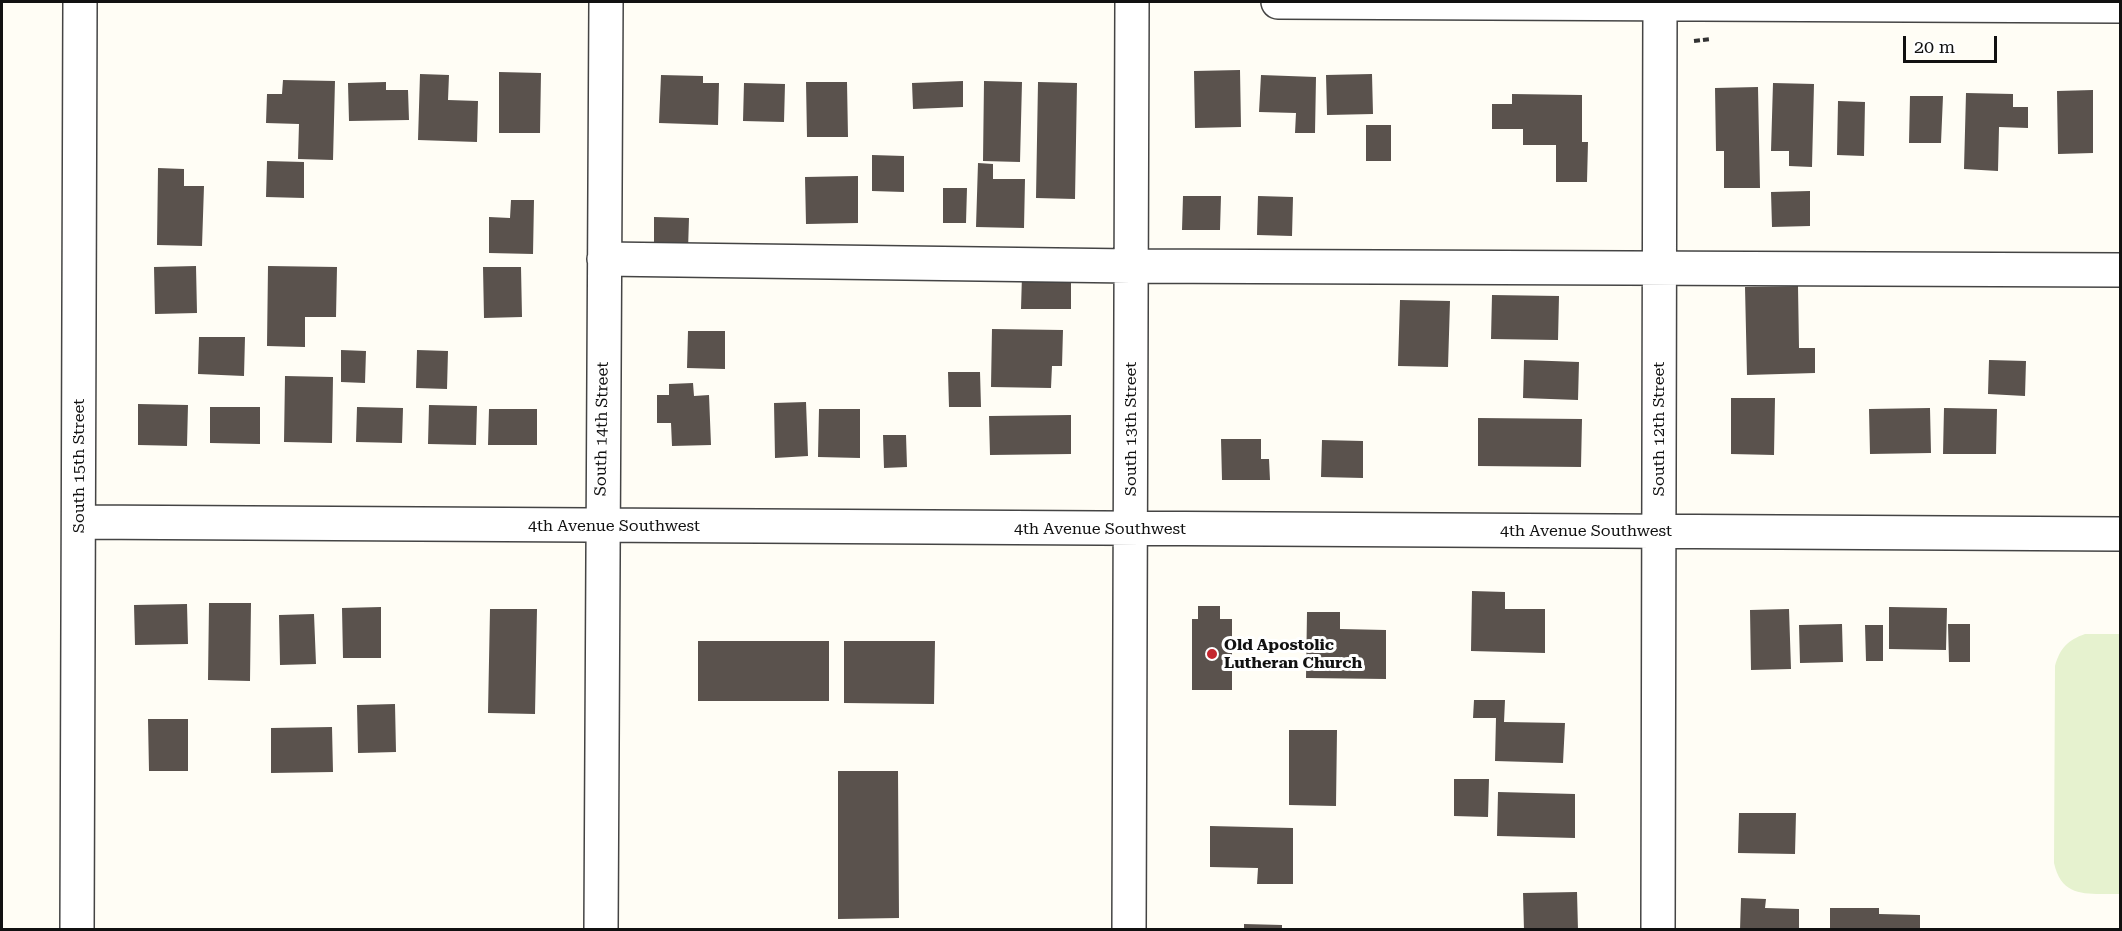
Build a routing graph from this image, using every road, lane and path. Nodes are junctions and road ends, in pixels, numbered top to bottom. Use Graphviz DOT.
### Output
graph roads {
  1 [pos="80,2"];
  2 [pos="606,2"];
  3 [pos="1132,2"];
  4 [pos="1278,2"];
  5 [pos="1660,3"];
  6 [pos="2121,6"];
  7 [pos="604,259"];
  8 [pos="1131,266"];
  9 [pos="1660,268"];
  10 [pos="2121,270"];
  11 [pos="79,522"];
  12 [pos="601,526"];
  13 [pos="1130,529"];
  14 [pos="1659,532"];
  15 [pos="2121,534"];
  16 [pos="77,930"];
  17 [pos="601,930"];
  18 [pos="1129,930"];
  19 [pos="1658,930"];
  1 -- 11 [label="street, South 15th Street"];
  2 -- 7 [label="street, South 14th Street"];
  3 -- 8 [label="street, South 13th Street"];
  4 -- 5 [label="street"];
  5 -- 6 [label="street"];
  5 -- 9 [label="street, South 12th Street"];
  7 -- 8 [label="street"];
  7 -- 12 [label="street, South 14th Street"];
  8 -- 9 [label="street"];
  8 -- 13 [label="street, South 13th Street"];
  9 -- 10 [label="street"];
  9 -- 14 [label="street, South 12th Street"];
  11 -- 12 [label="street, 4th Avenue Southwest"];
  11 -- 16 [label="street, South 15th Street"];
  12 -- 13 [label="street, 4th Avenue Southwest"];
  12 -- 17 [label="street, South 14th Street"];
  13 -- 14 [label="street, 4th Avenue Southwest"];
  13 -- 18 [label="street, South 13th Street"];
  14 -- 15 [label="street, 4th Avenue Southwest"];
  14 -- 19 [label="street, South 12th Street"];
}
